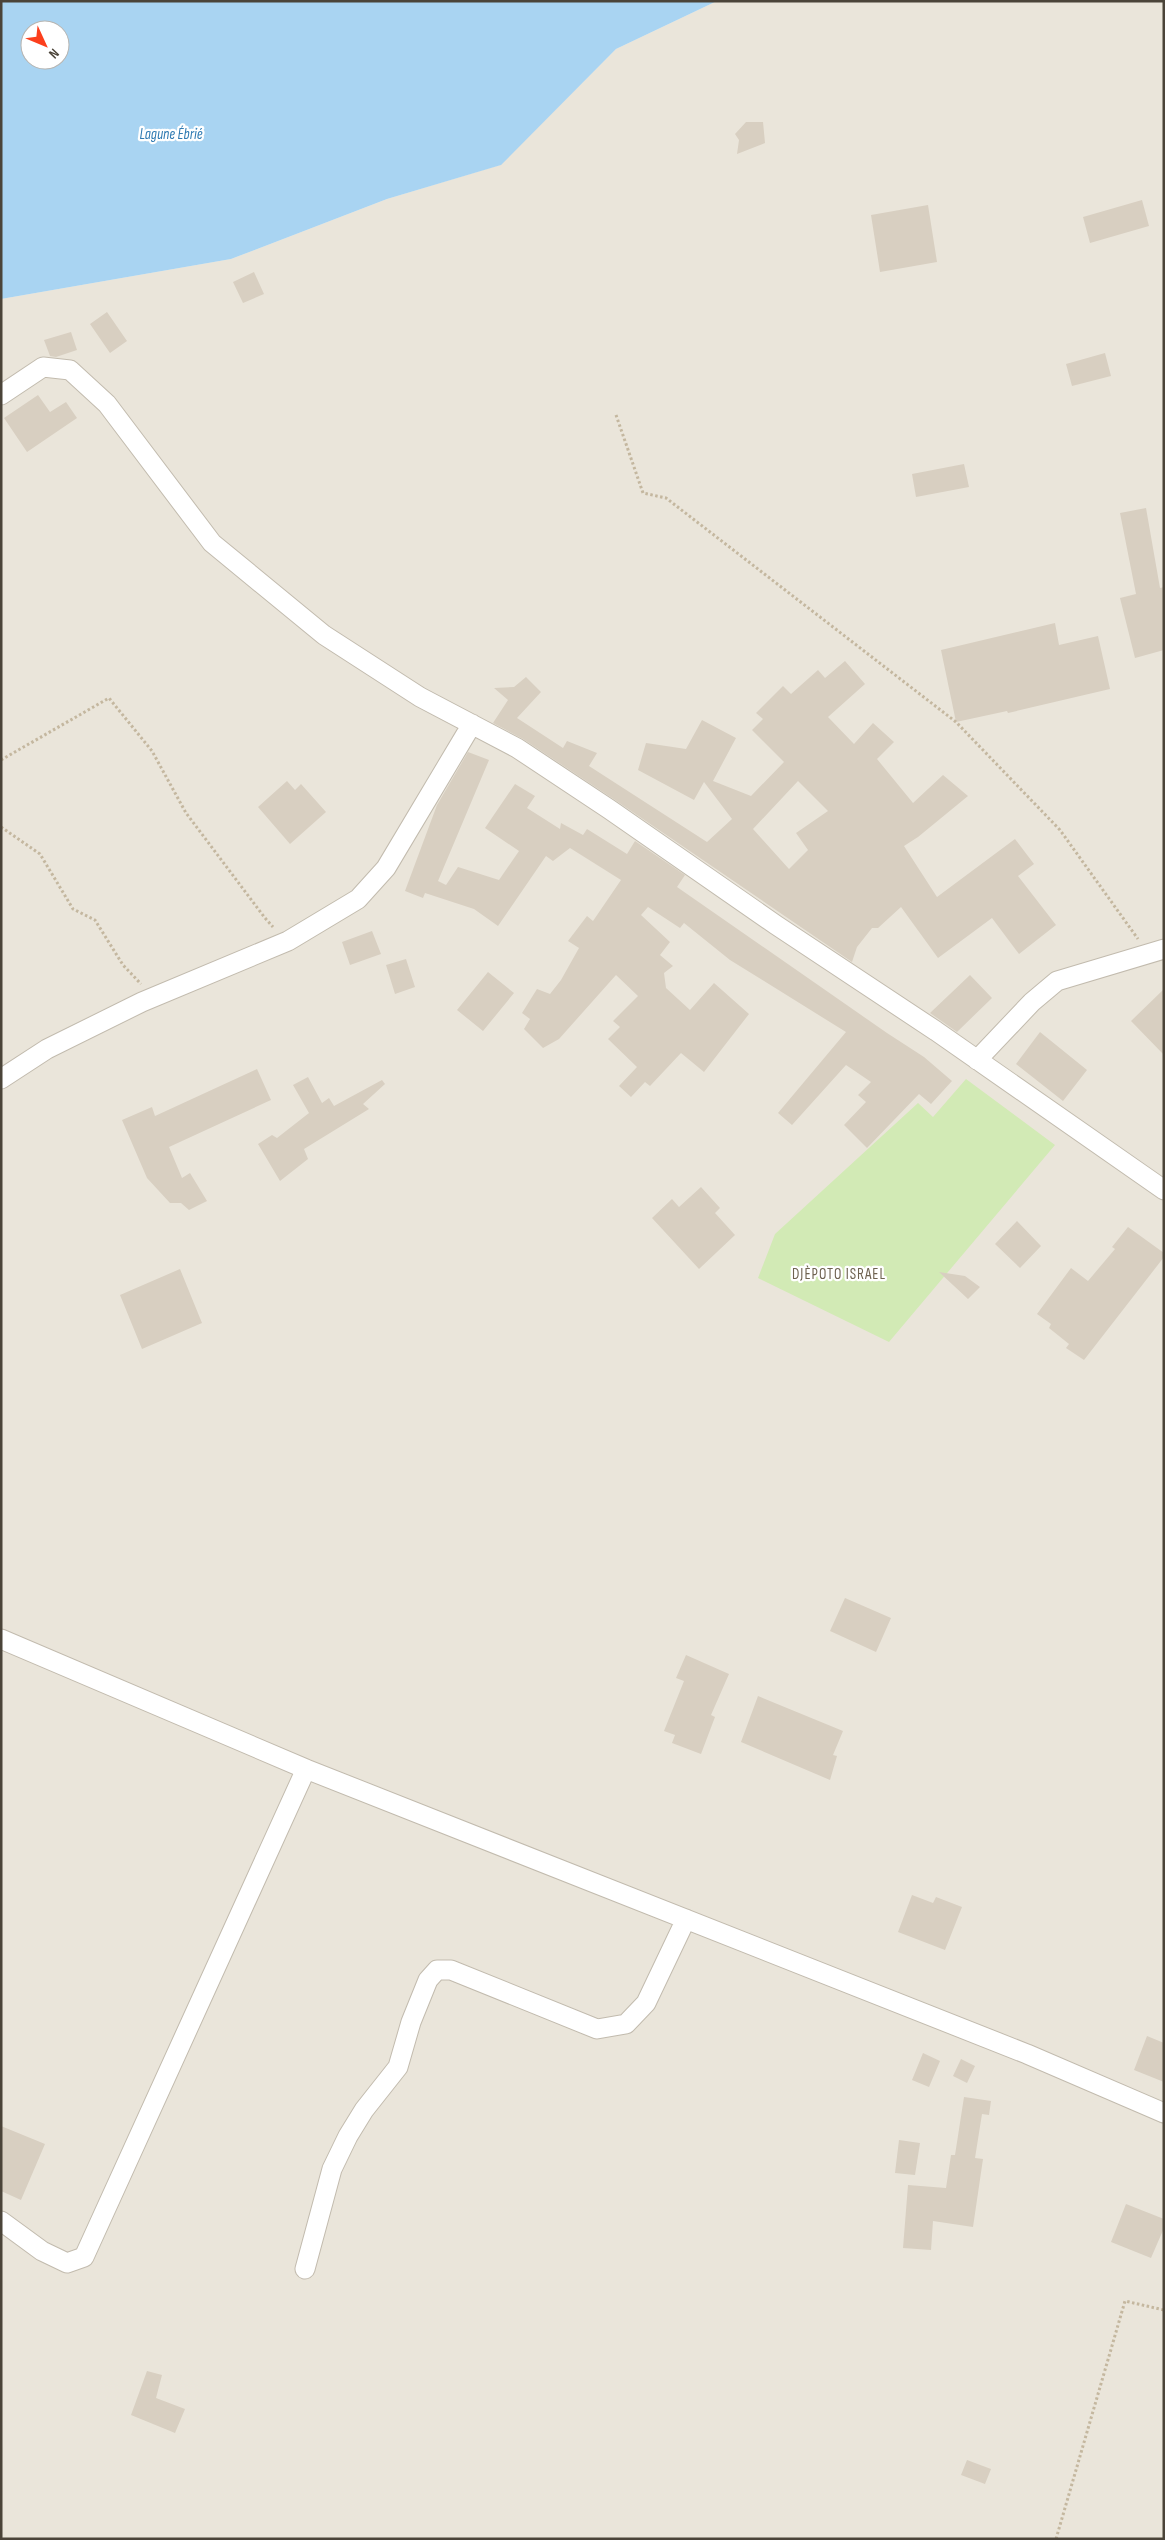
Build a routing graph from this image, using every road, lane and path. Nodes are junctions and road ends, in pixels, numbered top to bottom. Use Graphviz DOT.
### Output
graph roads {
  1 [pos="1,395"];
  2 [pos="616,415"];
  3 [pos="472,724"];
  4 [pos="1,760"];
  5 [pos="1,827"];
  6 [pos="288,941"];
  7 [pos="1156,951"];
  8 [pos="154,997"];
  9 [pos="977,1060"];
  10 [pos="1,1079"];
  11 [pos="1164,1190"];
  12 [pos="1,1639"];
  13 [pos="306,1769"];
  14 [pos="686,1919"];
  15 [pos="1164,2113"];
  16 [pos="1,2221"];
  17 [pos="305,2269"];
  18 [pos="1164,2310"];
  19 [pos="1056,2539"];
  1 -- 3 [label="street"];
  2 -- 7 [label="path"];
  3 -- 6 [label="street"];
  3 -- 9 [label="street"];
  4 -- 6 [label="path"];
  5 -- 8 [label="path"];
  6 -- 8 [label="street"];
  7 -- 9 [label="street"];
  8 -- 10 [label="street"];
  9 -- 11 [label="street"];
  12 -- 13 [label="street"];
  13 -- 14 [label="street"];
  13 -- 16 [label="street"];
  14 -- 15 [label="street"];
  14 -- 17 [label="street"];
  18 -- 19 [label="path"];
}
